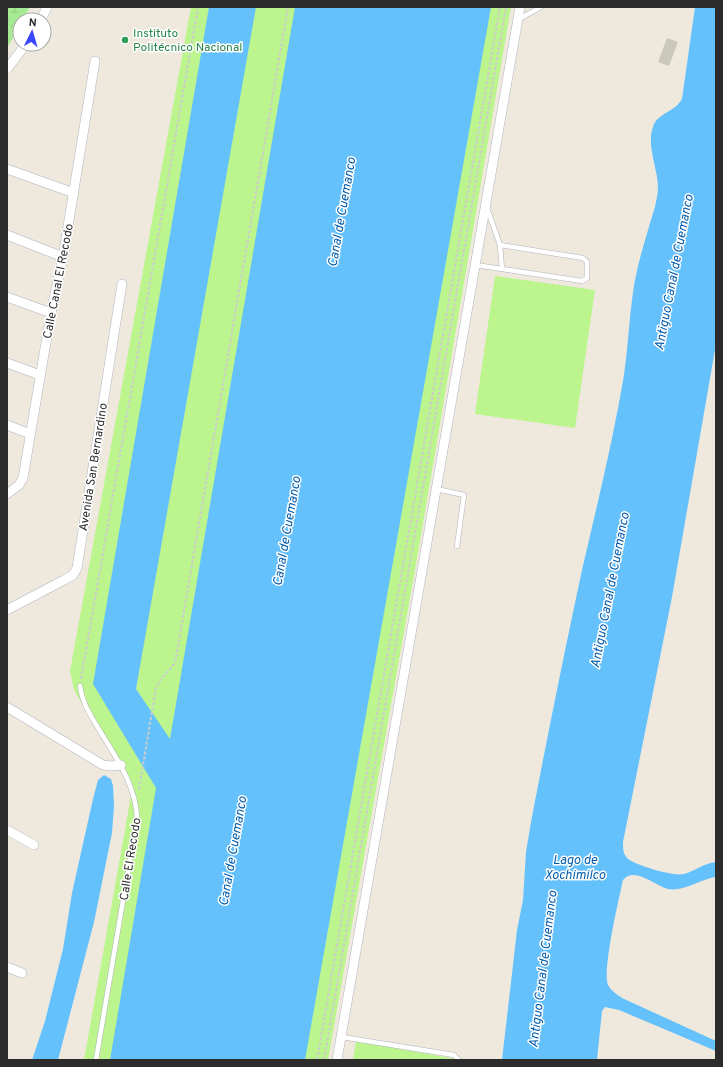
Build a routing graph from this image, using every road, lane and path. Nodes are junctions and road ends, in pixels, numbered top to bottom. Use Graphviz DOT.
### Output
graph roads {
  1 [pos="198,7"];
  2 [pos="288,7"];
  3 [pos="500,7"];
  4 [pos="506,7"];
  5 [pos="520,7"];
  6 [pos="541,7"];
  7 [pos="518,20"];
  8 [pos="20,52"];
  9 [pos="95,61"];
  10 [pos="7,69"];
  11 [pos="7,169"];
  12 [pos="74,193"];
  13 [pos="486,204"];
  14 [pos="7,235"];
  15 [pos="500,245"];
  16 [pos="63,257"];
  17 [pos="475,265"];
  18 [pos="502,269"];
  19 [pos="122,284"];
  20 [pos="7,297"];
  21 [pos="51,313"];
  22 [pos="7,363"];
  23 [pos="40,374"];
  24 [pos="7,425"];
  25 [pos="30,434"];
  26 [pos="436,489"];
  27 [pos="9,490"];
  28 [pos="457,546"];
  29 [pos="7,610"];
  30 [pos="80,686"];
  31 [pos="7,707"];
  32 [pos="121,765"];
  33 [pos="136,802"];
  34 [pos="7,830"];
  35 [pos="34,845"];
  36 [pos="7,966"];
  37 [pos="22,974"];
  38 [pos="342,1037"];
  39 [pos="96,1060"];
  40 [pos="317,1060"];
  41 [pos="324,1060"];
  42 [pos="338,1060"];
  43 [pos="459,1060"];
  1 -- 30 [label="path"];
  2 -- 33 [label="path"];
  3 -- 40 [label="path"];
  4 -- 41 [label="path"];
  5 -- 7 [label="street"];
  6 -- 7 [label="lane"];
  7 -- 13 [label="street"];
  8 -- 10 [label="street"];
  9 -- 12 [label="street, Calle Canal El Recodo"];
  11 -- 12 [label="street"];
  12 -- 16 [label="street, Calle Canal El Recodo"];
  13 -- 15 [label="lane"];
  13 -- 17 [label="street"];
  14 -- 16 [label="street"];
  15 -- 18 [label="lane"];
  15 -- 18 [label="lane"];
  16 -- 21 [label="street, Calle Canal El Recodo"];
  17 -- 18 [label="lane"];
  17 -- 26 [label="street"];
  19 -- 29 [label="street, Avenida San Bernardino"];
  20 -- 21 [label="street"];
  21 -- 23 [label="street, Calle Canal El Recodo"];
  22 -- 23 [label="street"];
  23 -- 25 [label="street, Calle Canal El Recodo"];
  24 -- 25 [label="street"];
  25 -- 27 [label="street, Calle Canal El Recodo"];
  26 -- 28 [label="lane"];
  26 -- 38 [label="street"];
  30 -- 32 [label="lane, Calle El Recodo"];
  31 -- 32 [label="street"];
  32 -- 33 [label="lane, Calle El Recodo"];
  33 -- 39 [label="lane, Calle El Recodo"];
  34 -- 35 [label="street"];
  36 -- 37 [label="street"];
  38 -- 42 [label="street"];
  38 -- 43 [label="lane"];
}
